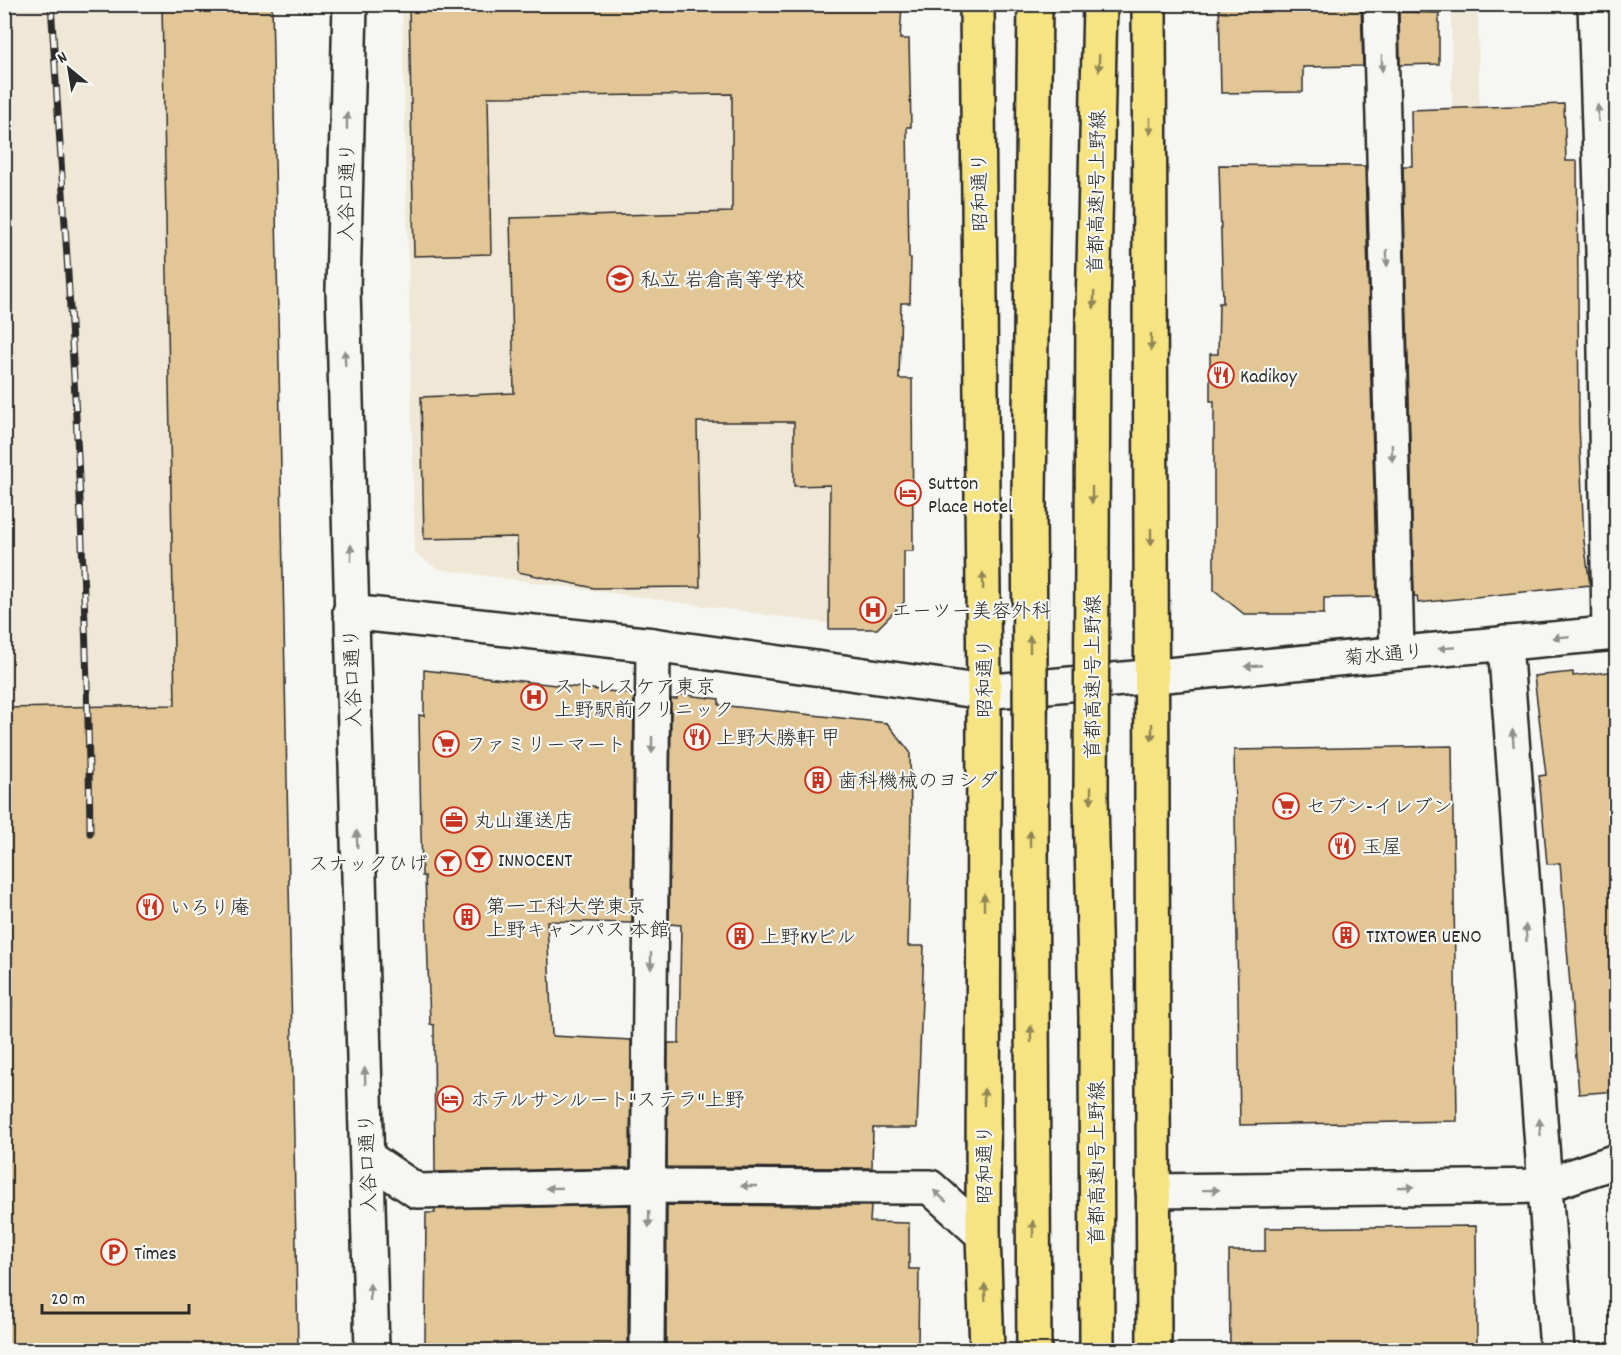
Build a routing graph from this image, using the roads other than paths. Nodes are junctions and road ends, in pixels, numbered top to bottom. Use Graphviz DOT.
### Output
graph roads {
  1 [pos="350,4"];
  2 [pos="977,4"];
  3 [pos="1035,4"];
  4 [pos="1100,4"];
  5 [pos="1149,4"];
  6 [pos="1380,4"];
  7 [pos="1595,4"];
  8 [pos="350,612"];
  9 [pos="1613,633"];
  10 [pos="1505,643"];
  11 [pos="653,645"];
  12 [pos="1397,652"];
  13 [pos="1152,675"];
  14 [pos="984,692"];
  15 [pos="367,1157"];
  16 [pos="1617,1161"];
  17 [pos="650,1186"];
  18 [pos="1544,1186"];
  19 [pos="1153,1191"];
  20 [pos="984,1236"];
  21 [pos="372,1350"];
  22 [pos="647,1350"];
  23 [pos="987,1350"];
  24 [pos="1034,1350"];
  25 [pos="1097,1350"];
  26 [pos="1154,1350"];
  27 [pos="1557,1350"];
  8 -- 1 [label="street, 入谷口通り, one-way"];
  14 -- 2 [label="highway, 昭和通り, one-way"];
  24 -- 3 [label="highway, one-way, bridge"];
  4 -- 25 [label="highway, 首都高速1号上野線, one-way, bridge"];
  5 -- 13 [label="highway, one-way"];
  6 -- 12 [label="street, one-way"];
  9 -- 7 [label="street, one-way"];
  8 -- 11 [label="street, 菊水通り"];
  15 -- 8 [label="street, 入谷口通り, one-way"];
  9 -- 10 [label="street, 菊水通り, one-way"];
  10 -- 12 [label="street, 菊水通り, one-way"];
  18 -- 10 [label="street, one-way"];
  11 -- 14 [label="street, 菊水通り"];
  11 -- 17 [label="street, one-way"];
  12 -- 13 [label="street, 菊水通り, one-way"];
  13 -- 14 [label="street, 菊水通り"];
  13 -- 19 [label="highway, one-way"];
  20 -- 14 [label="highway, 昭和通り, one-way"];
  17 -- 15 [label="street, one-way"];
  21 -- 15 [label="street, 入谷口通り, one-way"];
  16 -- 18 [label="street"];
  20 -- 17 [label="street, one-way"];
  17 -- 22 [label="street, one-way"];
  19 -- 18 [label="street, one-way"];
  18 -- 27 [label="street"];
  19 -- 26 [label="highway"];
  23 -- 20 [label="highway, 昭和通り, one-way"];
}
